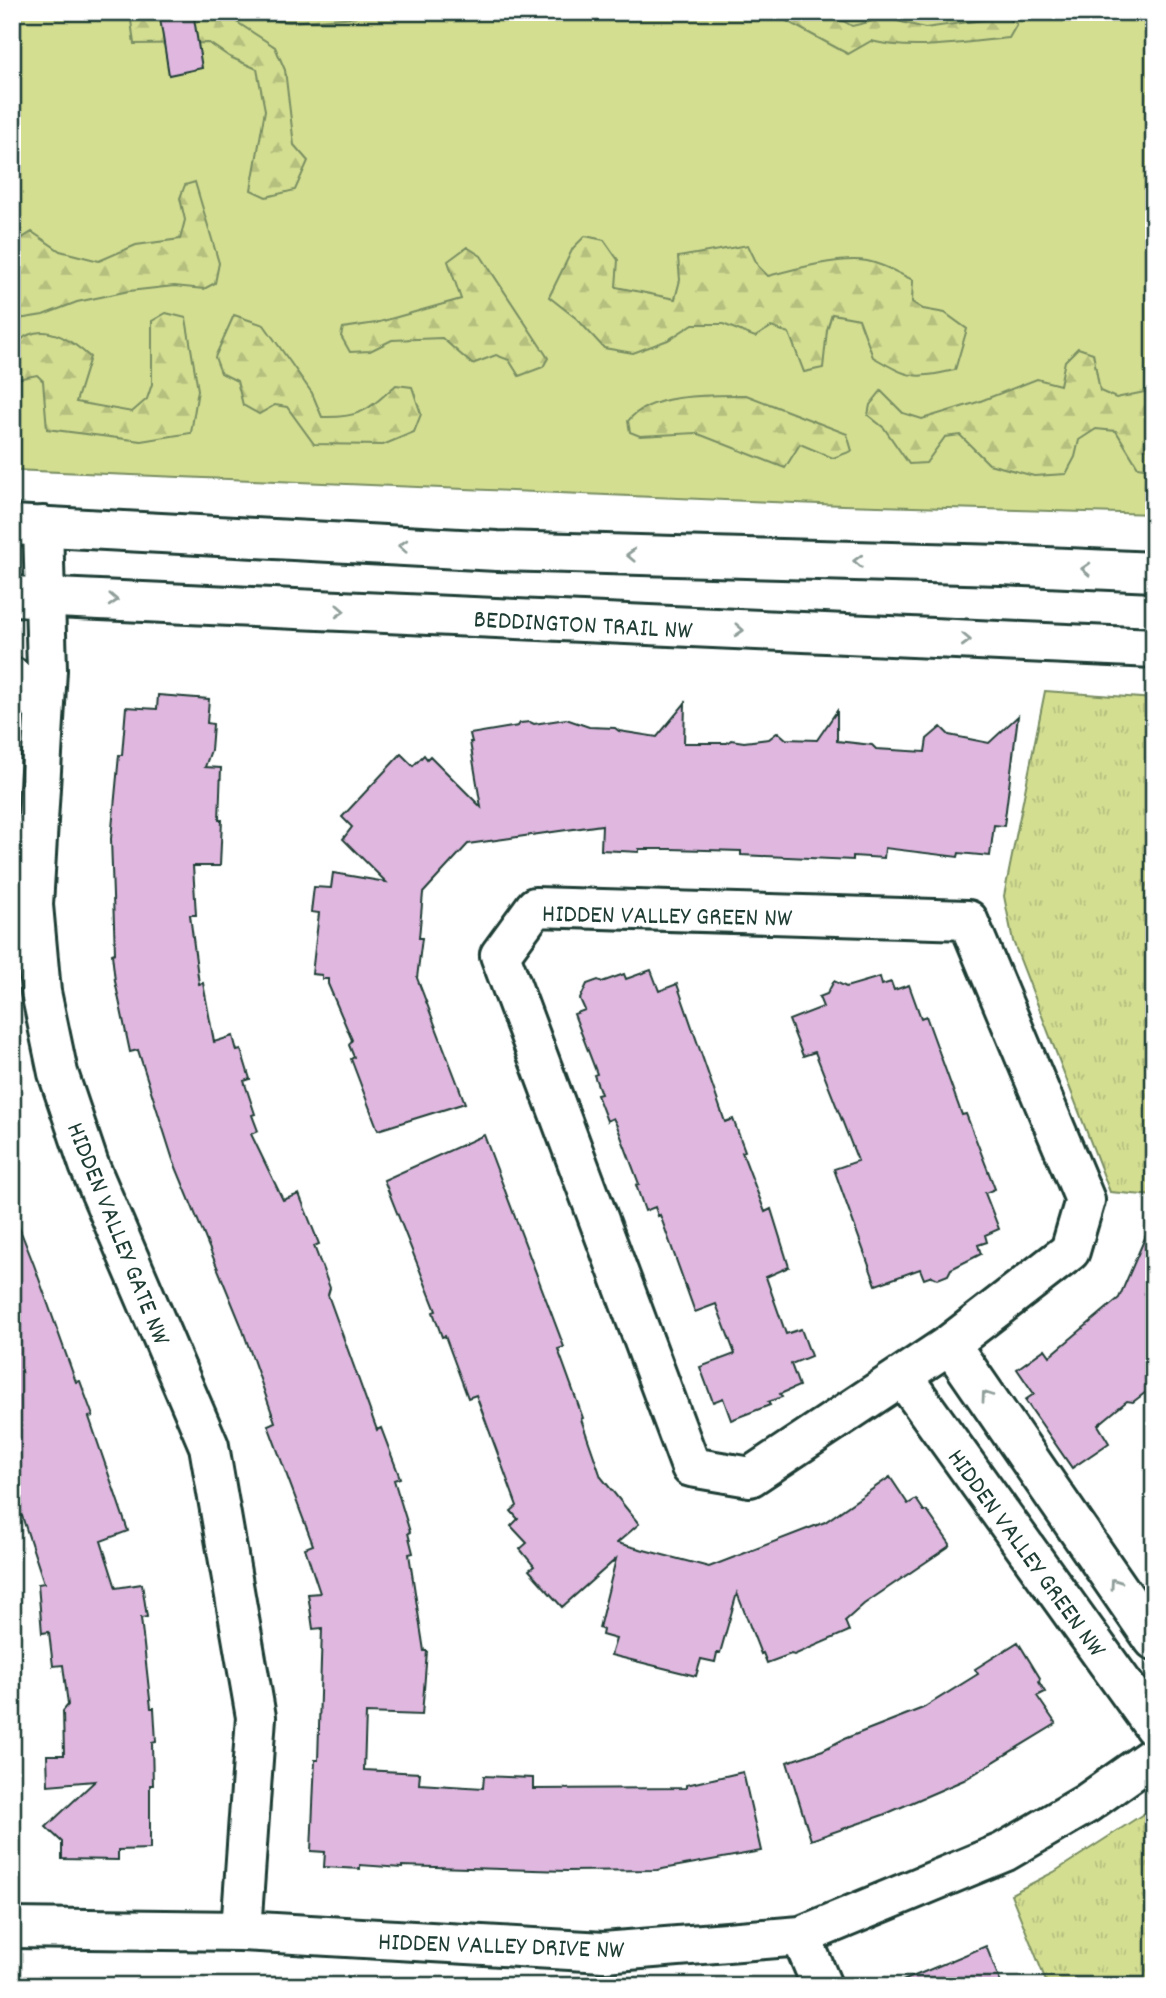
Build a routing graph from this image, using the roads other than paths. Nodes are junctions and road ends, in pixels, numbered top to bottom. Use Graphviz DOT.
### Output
graph roads {
  1 [pos="28,526"];
  2 [pos="1154,572"];
  3 [pos="29,597"];
  4 [pos="1154,648"];
  5 [pos="12,677"];
  6 [pos="44,708"];
  7 [pos="950,1344"];
  8 [pos="903,1377"];
  9 [pos="1154,1640"];
  10 [pos="1154,1727"];
  11 [pos="1154,1756"];
  12 [pos="12,1928"];
  13 [pos="241,1931"];
  14 [pos="801,1936"];
  15 [pos="822,1986"];
  2 -- 1 [label="street, one-way"];
  1 -- 3 [label="street, HIDDEN VALLEY GATE NW"];
  3 -- 4 [label="street, BEDDINGTON TRAIL NW, one-way"];
  3 -- 6 [label="street, HIDDEN VALLEY GATE NW"];
  5 -- 6 [label="street"];
  6 -- 13 [label="street, HIDDEN VALLEY GATE NW"];
  7 -- 8 [label="street, HIDDEN VALLEY GREEN NW"];
  7 -- 8 [label="street, HIDDEN VALLEY GREEN NW"];
  9 -- 7 [label="street, HIDDEN VALLEY GREEN NW, one-way"];
  8 -- 10 [label="street, HIDDEN VALLEY GREEN NW"];
  11 -- 14 [label="street, HIDDEN VALLEY DRIVE NW"];
  12 -- 13 [label="street, HIDDEN VALLEY DRIVE NW"];
  13 -- 14 [label="street, HIDDEN VALLEY DRIVE NW"];
  14 -- 15 [label="street"];
}
